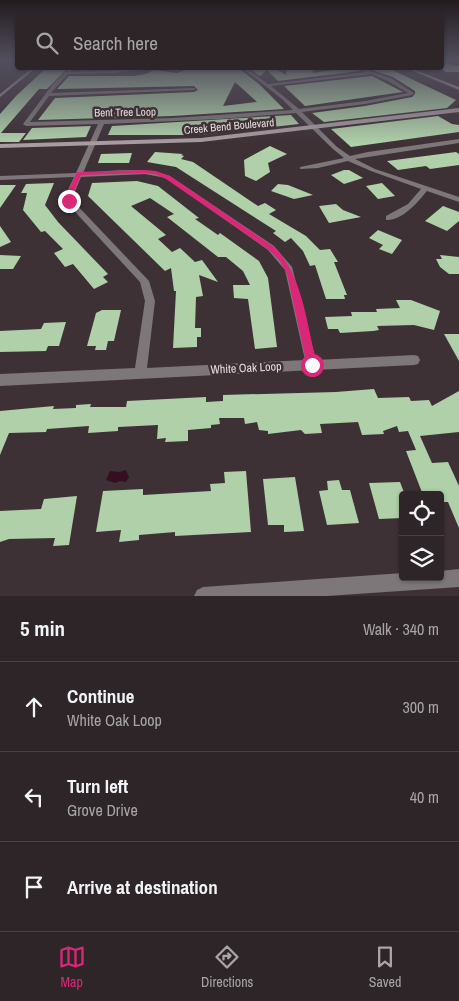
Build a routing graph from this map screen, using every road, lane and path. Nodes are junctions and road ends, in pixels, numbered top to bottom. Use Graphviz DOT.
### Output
graph roads {
  1 [pos="10,88"];
  2 [pos="53,88"];
  3 [pos="271,88"];
  4 [pos="401,88"];
  5 [pos="194,90"];
  6 [pos="47,95"];
  7 [pos="0,96"];
  8 [pos="296,110"];
  9 [pos="459,110"];
  10 [pos="459,115"];
  11 [pos="102,122"];
  12 [pos="317,130"];
  13 [pos="459,141"];
  14 [pos="0,146"];
  15 [pos="92,146"];
  16 [pos="0,150"];
  17 [pos="348,158"];
  18 [pos="302,168"];
  19 [pos="78,174"];
  20 [pos="0,178"];
  21 [pos="426,188"];
  22 [pos="459,200"];
  23 [pos="389,218"];
  24 [pos="414,360"];
  25 [pos="312,365"];
  26 [pos="140,373"];
  27 [pos="0,380"];
  28 [pos="459,578"];
  29 [pos="203,596"];
  1 -- 7 [label="street"];
  2 -- 6 [label="street, Bent Tree Loop"];
  3 -- 8 [label="street"];
  4 -- 8 [label="street, Bent Tree Loop"];
  5 -- 6 [label="street"];
  6 -- 11 [label="street, Bent Tree Loop"];
  8 -- 11 [label="street, Bent Tree Loop"];
  8 -- 12 [label="street"];
  9 -- 12 [label="street, Creek Bend Boulevard"];
  10 -- 12 [label="street, Creek Bend Boulevard"];
  11 -- 15 [label="street"];
  12 -- 15 [label="street, Creek Bend Boulevard"];
  12 -- 17 [label="street"];
  13 -- 17 [label="street"];
  14 -- 15 [label="street, Creek Bend Boulevard"];
  15 -- 16 [label="street, Creek Bend Boulevard"];
  15 -- 19 [label="street"];
  17 -- 18 [label="street"];
  17 -- 21 [label="street"];
  19 -- 20 [label="street"];
  19 -- 25 [label="street"];
  19 -- 26 [label="street"];
  21 -- 22 [label="street"];
  21 -- 23 [label="street"];
  24 -- 25 [label="street, White Oak Loop"];
  25 -- 26 [label="street, White Oak Loop"];
  26 -- 27 [label="street, White Oak Loop"];
  28 -- 29 [label="street"];
}
